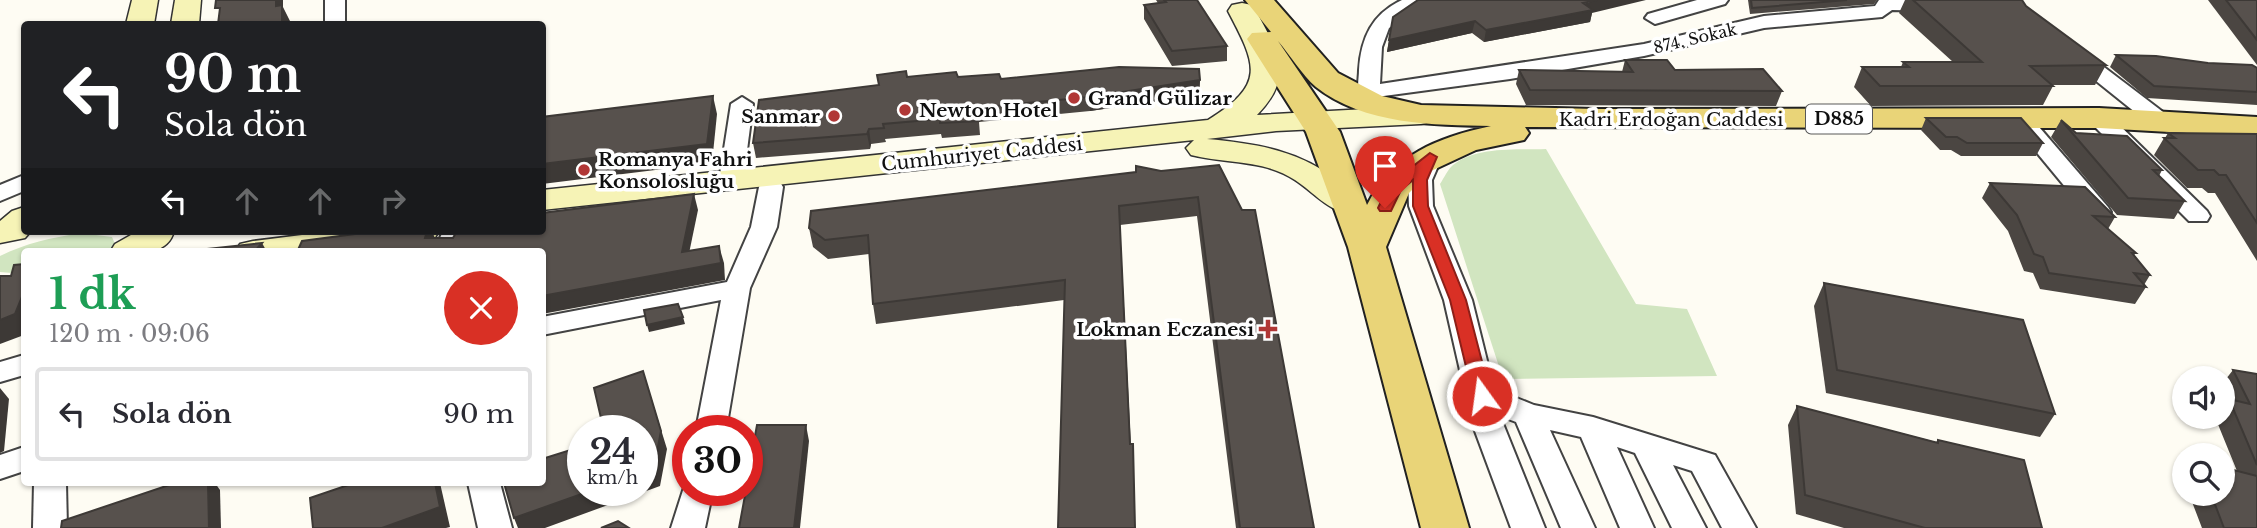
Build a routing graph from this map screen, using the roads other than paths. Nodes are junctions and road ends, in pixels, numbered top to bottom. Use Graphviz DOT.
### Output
graph roads {
  1 [pos="145,0"];
  2 [pos="188,0"];
  3 [pos="335,0"];
  4 [pos="1418,0"];
  5 [pos="1718,0"];
  6 [pos="1245,4"];
  7 [pos="1953,5"];
  8 [pos="1655,18"];
  9 [pos="141,21"];
  10 [pos="185,21"];
  11 [pos="335,21"];
  12 [pos="2055,39"];
  13 [pos="1369,92"];
  14 [pos="743,104"];
  15 [pos="1421,115"];
  16 [pos="2099,118"];
  17 [pos="1597,119"];
  18 [pos="2020,119"];
  19 [pos="2159,120"];
  20 [pos="1319,125"];
  21 [pos="2257,127"];
  22 [pos="1206,138"];
  23 [pos="1430,157"];
  24 [pos="731,181"];
  25 [pos="21,183"];
  26 [pos="771,187"];
  27 [pos="0,194"];
  28 [pos="546,200"];
  29 [pos="1348,204"];
  30 [pos="546,215"];
  31 [pos="2103,216"];
  32 [pos="2198,216"];
  33 [pos="155,235"];
  34 [pos="394,235"];
  35 [pos="1367,247"];
  36 [pos="135,248"];
  37 [pos="306,248"];
  38 [pos="737,288"];
  39 [pos="546,325"];
  40 [pos="21,366"];
  41 [pos="0,372"];
  42 [pos="1482,396"];
  43 [pos="714,415"];
  44 [pos="1528,415"];
  45 [pos="1593,428"];
  46 [pos="1647,445"];
  47 [pos="21,460"];
  48 [pos="0,467"];
  49 [pos="50,486"];
  50 [pos="485,486"];
  51 [pos="693,506"];
  52 [pos="50,528"];
  53 [pos="495,528"];
  54 [pos="688,528"];
  55 [pos="1445,528"];
  56 [pos="1528,528"];
  57 [pos="1578,528"];
  58 [pos="1637,528"];
  59 [pos="1689,528"];
  60 [pos="1739,528"];
  1 -- 9 [label="main road"];
  2 -- 10 [label="main road"];
  3 -- 11 [label="street"];
  4 -- 13 [label="street"];
  5 -- 8 [label="street"];
  6 -- 15 [label="main road, D885"];
  6 -- 20 [label="main road"];
  6 -- 22 [label="main road"];
  7 -- 13 [label="street, 874. Sokak"];
  12 -- 19 [label="street"];
  14 -- 24 [label="street"];
  15 -- 17 [label="main road, Kadri Erdoğan Caddesi / D885"];
  15 -- 20 [label="main road, Cumhuriyet Caddesi"];
  16 -- 18 [label="main road, Kadri Erdoğan Caddesi / D885"];
  16 -- 19 [label="main road, Kadri Erdoğan Caddesi / D885"];
  16 -- 32 [label="street"];
  17 -- 18 [label="main road, Kadri Erdoğan Caddesi / D885"];
  17 -- 23 [label="main road"];
  18 -- 31 [label="street"];
  19 -- 21 [label="main road, Kadri Erdoğan Caddesi / D885"];
  20 -- 22 [label="main road, Cumhuriyet Caddesi"];
  20 -- 29 [label="main road"];
  22 -- 24 [label="main road, Cumhuriyet Caddesi"];
  22 -- 26 [label="main road, Cumhuriyet Caddesi"];
  22 -- 29 [label="main road"];
  23 -- 35 [label="main road"];
  23 -- 42 [label="street"];
  24 -- 28 [label="main road, Cumhuriyet Caddesi"];
  25 -- 27 [label="street"];
  26 -- 30 [label="main road, Cumhuriyet Caddesi"];
  26 -- 38 [label="street"];
  29 -- 35 [label="main road"];
  33 -- 36 [label="main road"];
  34 -- 37 [label="main road"];
  35 -- 55 [label="main road"];
  38 -- 39 [label="street"];
  38 -- 43 [label="street"];
  40 -- 41 [label="street"];
  42 -- 44 [label="street"];
  42 -- 56 [label="street"];
  44 -- 45 [label="street"];
  44 -- 57 [label="street"];
  45 -- 46 [label="street"];
  45 -- 58 [label="street"];
  46 -- 59 [label="street"];
  46 -- 60 [label="street"];
  47 -- 48 [label="street"];
  49 -- 52 [label="street"];
  50 -- 53 [label="street"];
  51 -- 54 [label="street"];
}
